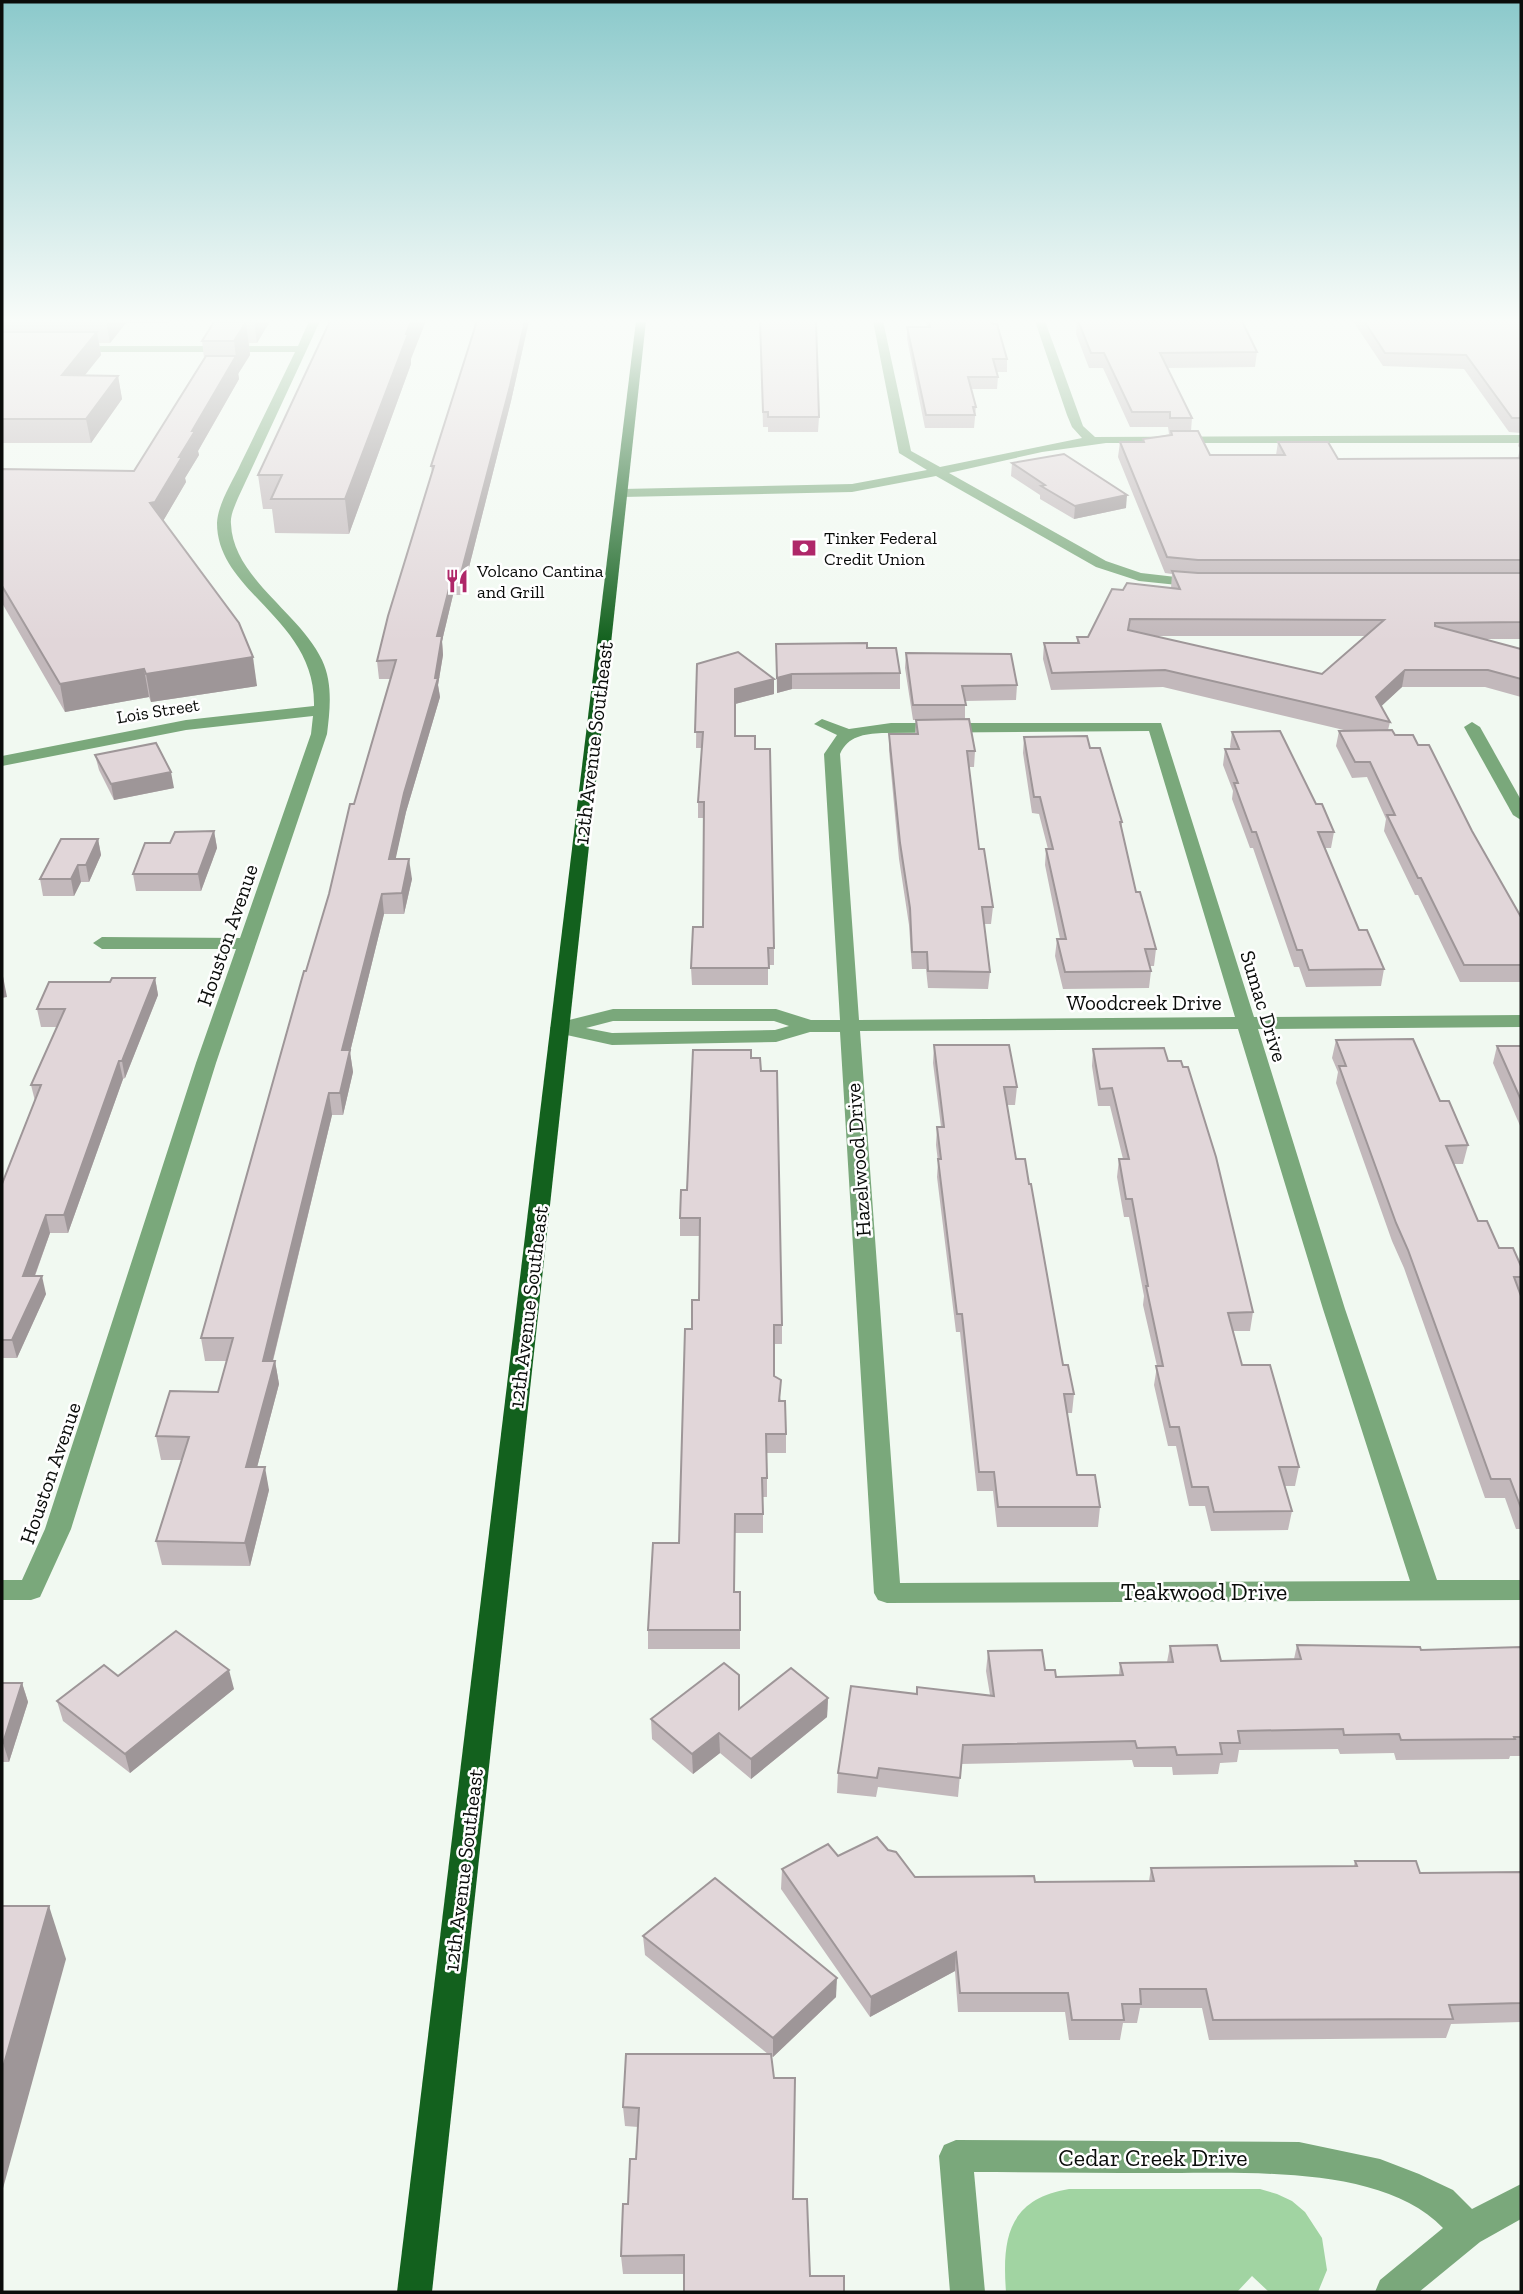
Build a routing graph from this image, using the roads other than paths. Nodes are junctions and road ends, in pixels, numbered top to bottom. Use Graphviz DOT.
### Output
graph roads {
  1 [pos="264,428"];
  2 [pos="629,428"];
  3 [pos="900,428"];
  4 [pos="1080,428"];
  5 [pos="1521,439"];
  6 [pos="1091,440"];
  7 [pos="939,472"];
  8 [pos="622,493"];
  9 [pos="1209,583"];
  10 [pos="322,710"];
  11 [pos="822,724"];
  12 [pos="1472,727"];
  13 [pos="848,734"];
  14 [pos="3,758"];
  15 [pos="1521,815"];
  16 [pos="102,943"];
  17 [pos="248,944"];
  18 [pos="1521,1021"];
  19 [pos="1247,1024"];
  20 [pos="850,1026"];
  21 [pos="560,1028"];
  22 [pos="2,1590"];
  23 [pos="1521,1590"];
  24 [pos="1427,1591"];
  25 [pos="887,1593"];
  26 [pos="1521,2201"];
  27 [pos="1468,2230"];
  28 [pos="414,2292"];
  29 [pos="967,2292"];
  30 [pos="1392,2292"];
  1 -- 10 [label="street, Houston Avenue"];
  2 -- 8 [label="main road, 12th Avenue Southeast"];
  3 -- 7 [label="street"];
  4 -- 6 [label="street"];
  5 -- 6 [label="street"];
  6 -- 7 [label="street"];
  7 -- 8 [label="street"];
  7 -- 9 [label="street"];
  8 -- 21 [label="main road, 12th Avenue Southeast"];
  10 -- 14 [label="street, Lois Street"];
  10 -- 17 [label="street, Houston Avenue"];
  11 -- 13 [label="street"];
  12 -- 15 [label="street"];
  13 -- 19 [label="street, Sumac Drive"];
  13 -- 20 [label="street, Hazelwood Drive"];
  16 -- 17 [label="street"];
  17 -- 22 [label="street, Houston Avenue"];
  18 -- 19 [label="street, Woodcreek Drive"];
  19 -- 20 [label="street, Woodcreek Drive"];
  19 -- 24 [label="street, Sumac Drive"];
  20 -- 21 [label="street, Woodcreek Drive"];
  20 -- 25 [label="street, Hazelwood Drive"];
  21 -- 28 [label="main road, 12th Avenue Southeast"];
  23 -- 24 [label="street, Teakwood Drive"];
  24 -- 25 [label="street, Teakwood Drive"];
  26 -- 27 [label="street"];
  27 -- 29 [label="street, Cedar Creek Drive"];
  27 -- 30 [label="street"];
}
